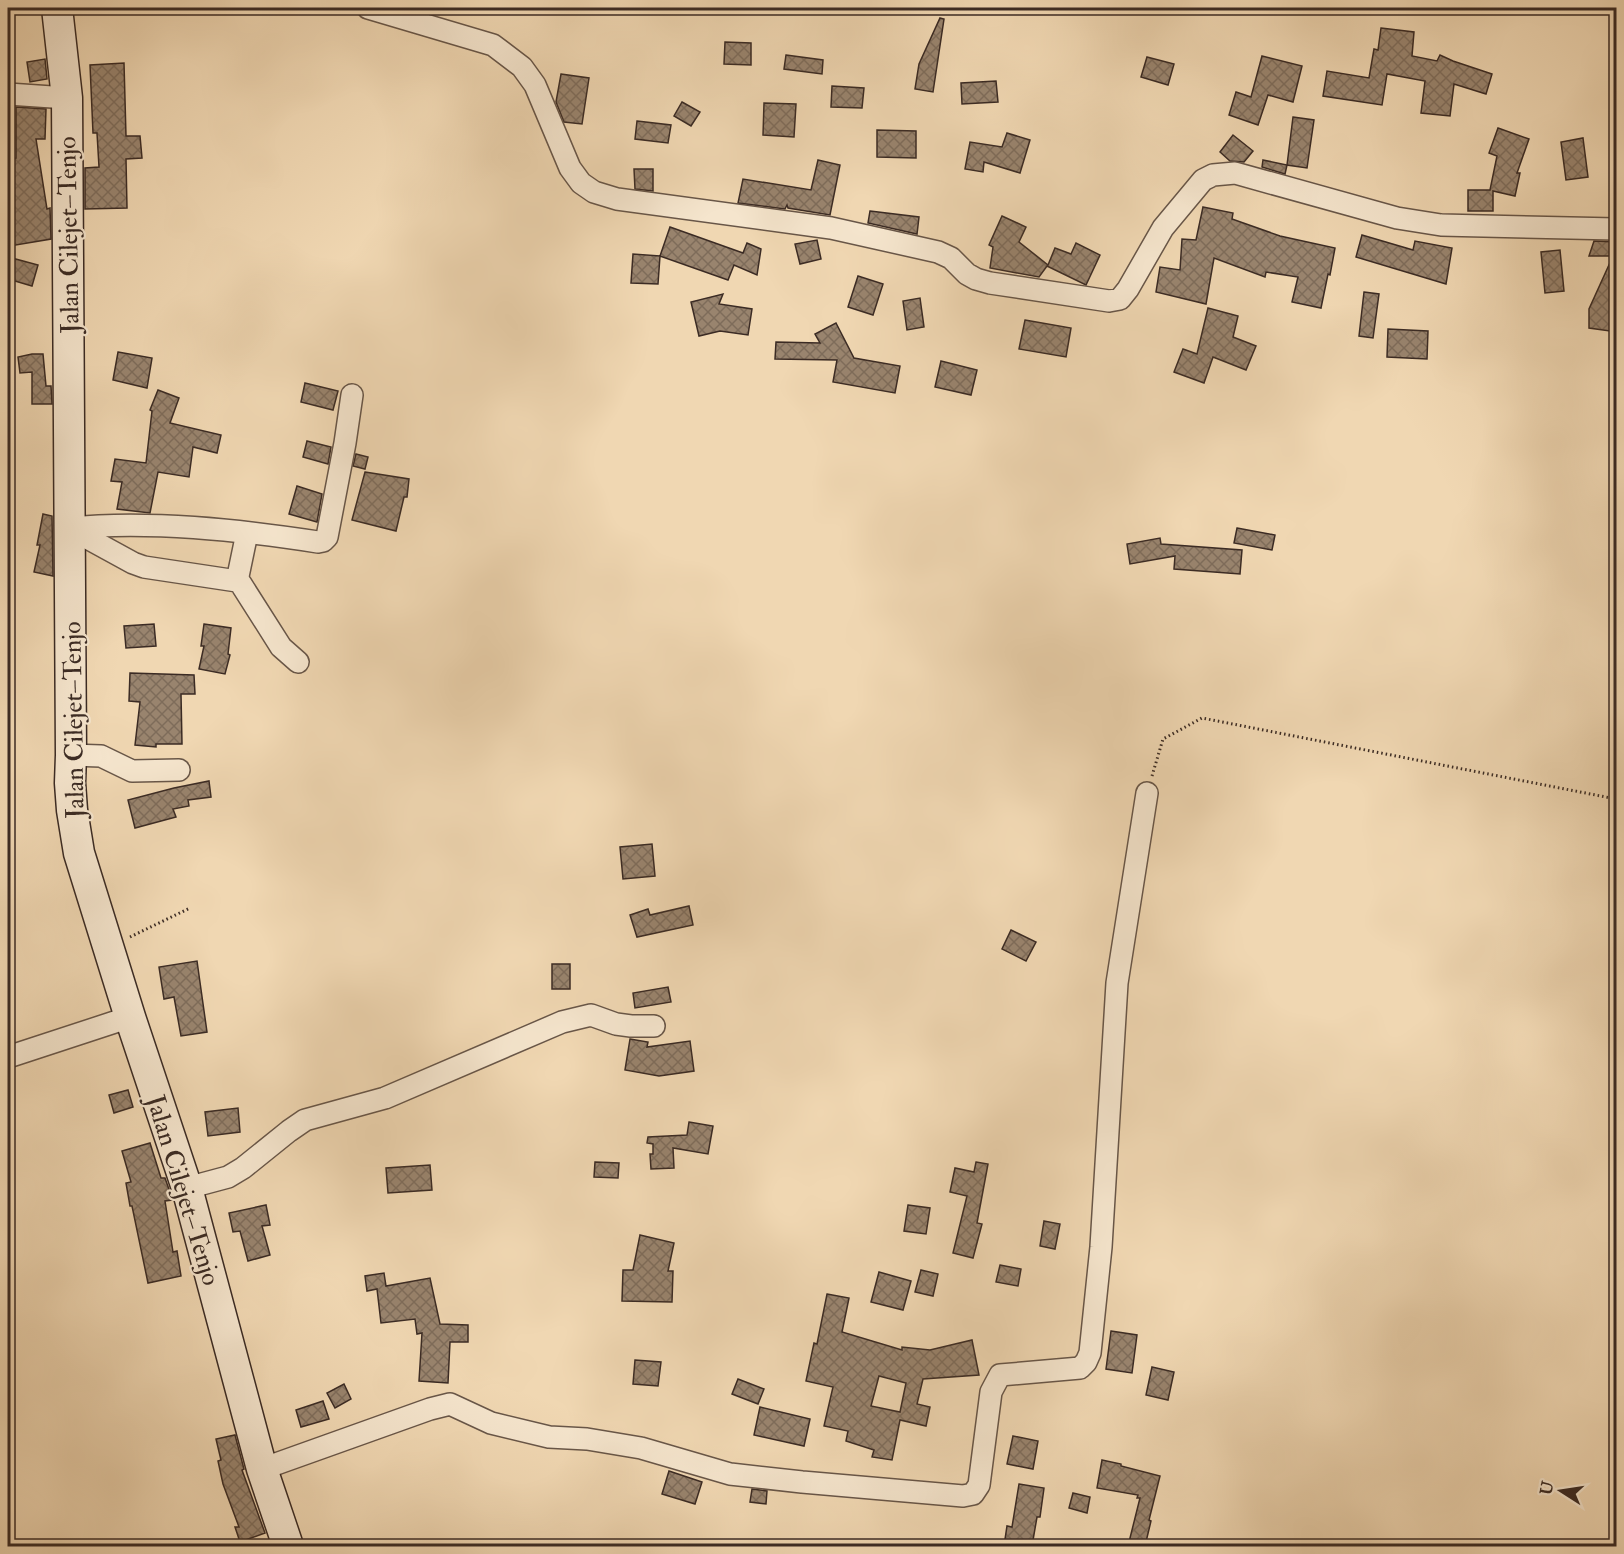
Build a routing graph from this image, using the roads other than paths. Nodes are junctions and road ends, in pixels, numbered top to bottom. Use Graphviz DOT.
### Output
graph roads {
  1 [pos="57,8"];
  2 [pos="368,8"];
  3 [pos="8,94"];
  4 [pos="67,98"];
  5 [pos="1617,229"];
  6 [pos="352,395"];
  7 [pos="69,528"];
  8 [pos="247,533"];
  9 [pos="237,581"];
  10 [pos="298,662"];
  11 [pos="71,755"];
  12 [pos="179,770"];
  13 [pos="1147,793"];
  14 [pos="130,1017"];
  15 [pos="654,1026"];
  16 [pos="8,1057"];
  17 [pos="187,1188"];
  18 [pos="262,1469"];
  19 [pos="288,1546"];
  1 -- 4 [label="main road, Jalan Cilejet–Tenjo"];
  2 -- 5 [label="street"];
  3 -- 4 [label="street"];
  4 -- 7 [label="main road, Jalan Cilejet–Tenjo"];
  6 -- 8 [label="street"];
  7 -- 8 [label="street"];
  7 -- 9 [label="street"];
  7 -- 11 [label="main road, Jalan Cilejet–Tenjo"];
  8 -- 9 [label="street"];
  9 -- 10 [label="street"];
  11 -- 12 [label="street"];
  11 -- 14 [label="main road, Jalan Cilejet–Tenjo"];
  13 -- 18 [label="street"];
  14 -- 16 [label="street"];
  14 -- 17 [label="main road, Jalan Cilejet–Tenjo"];
  15 -- 17 [label="street"];
  17 -- 18 [label="main road, Jalan Cilejet–Tenjo"];
  18 -- 19 [label="main road, Jalan Cilejet–Tenjo"];
}
